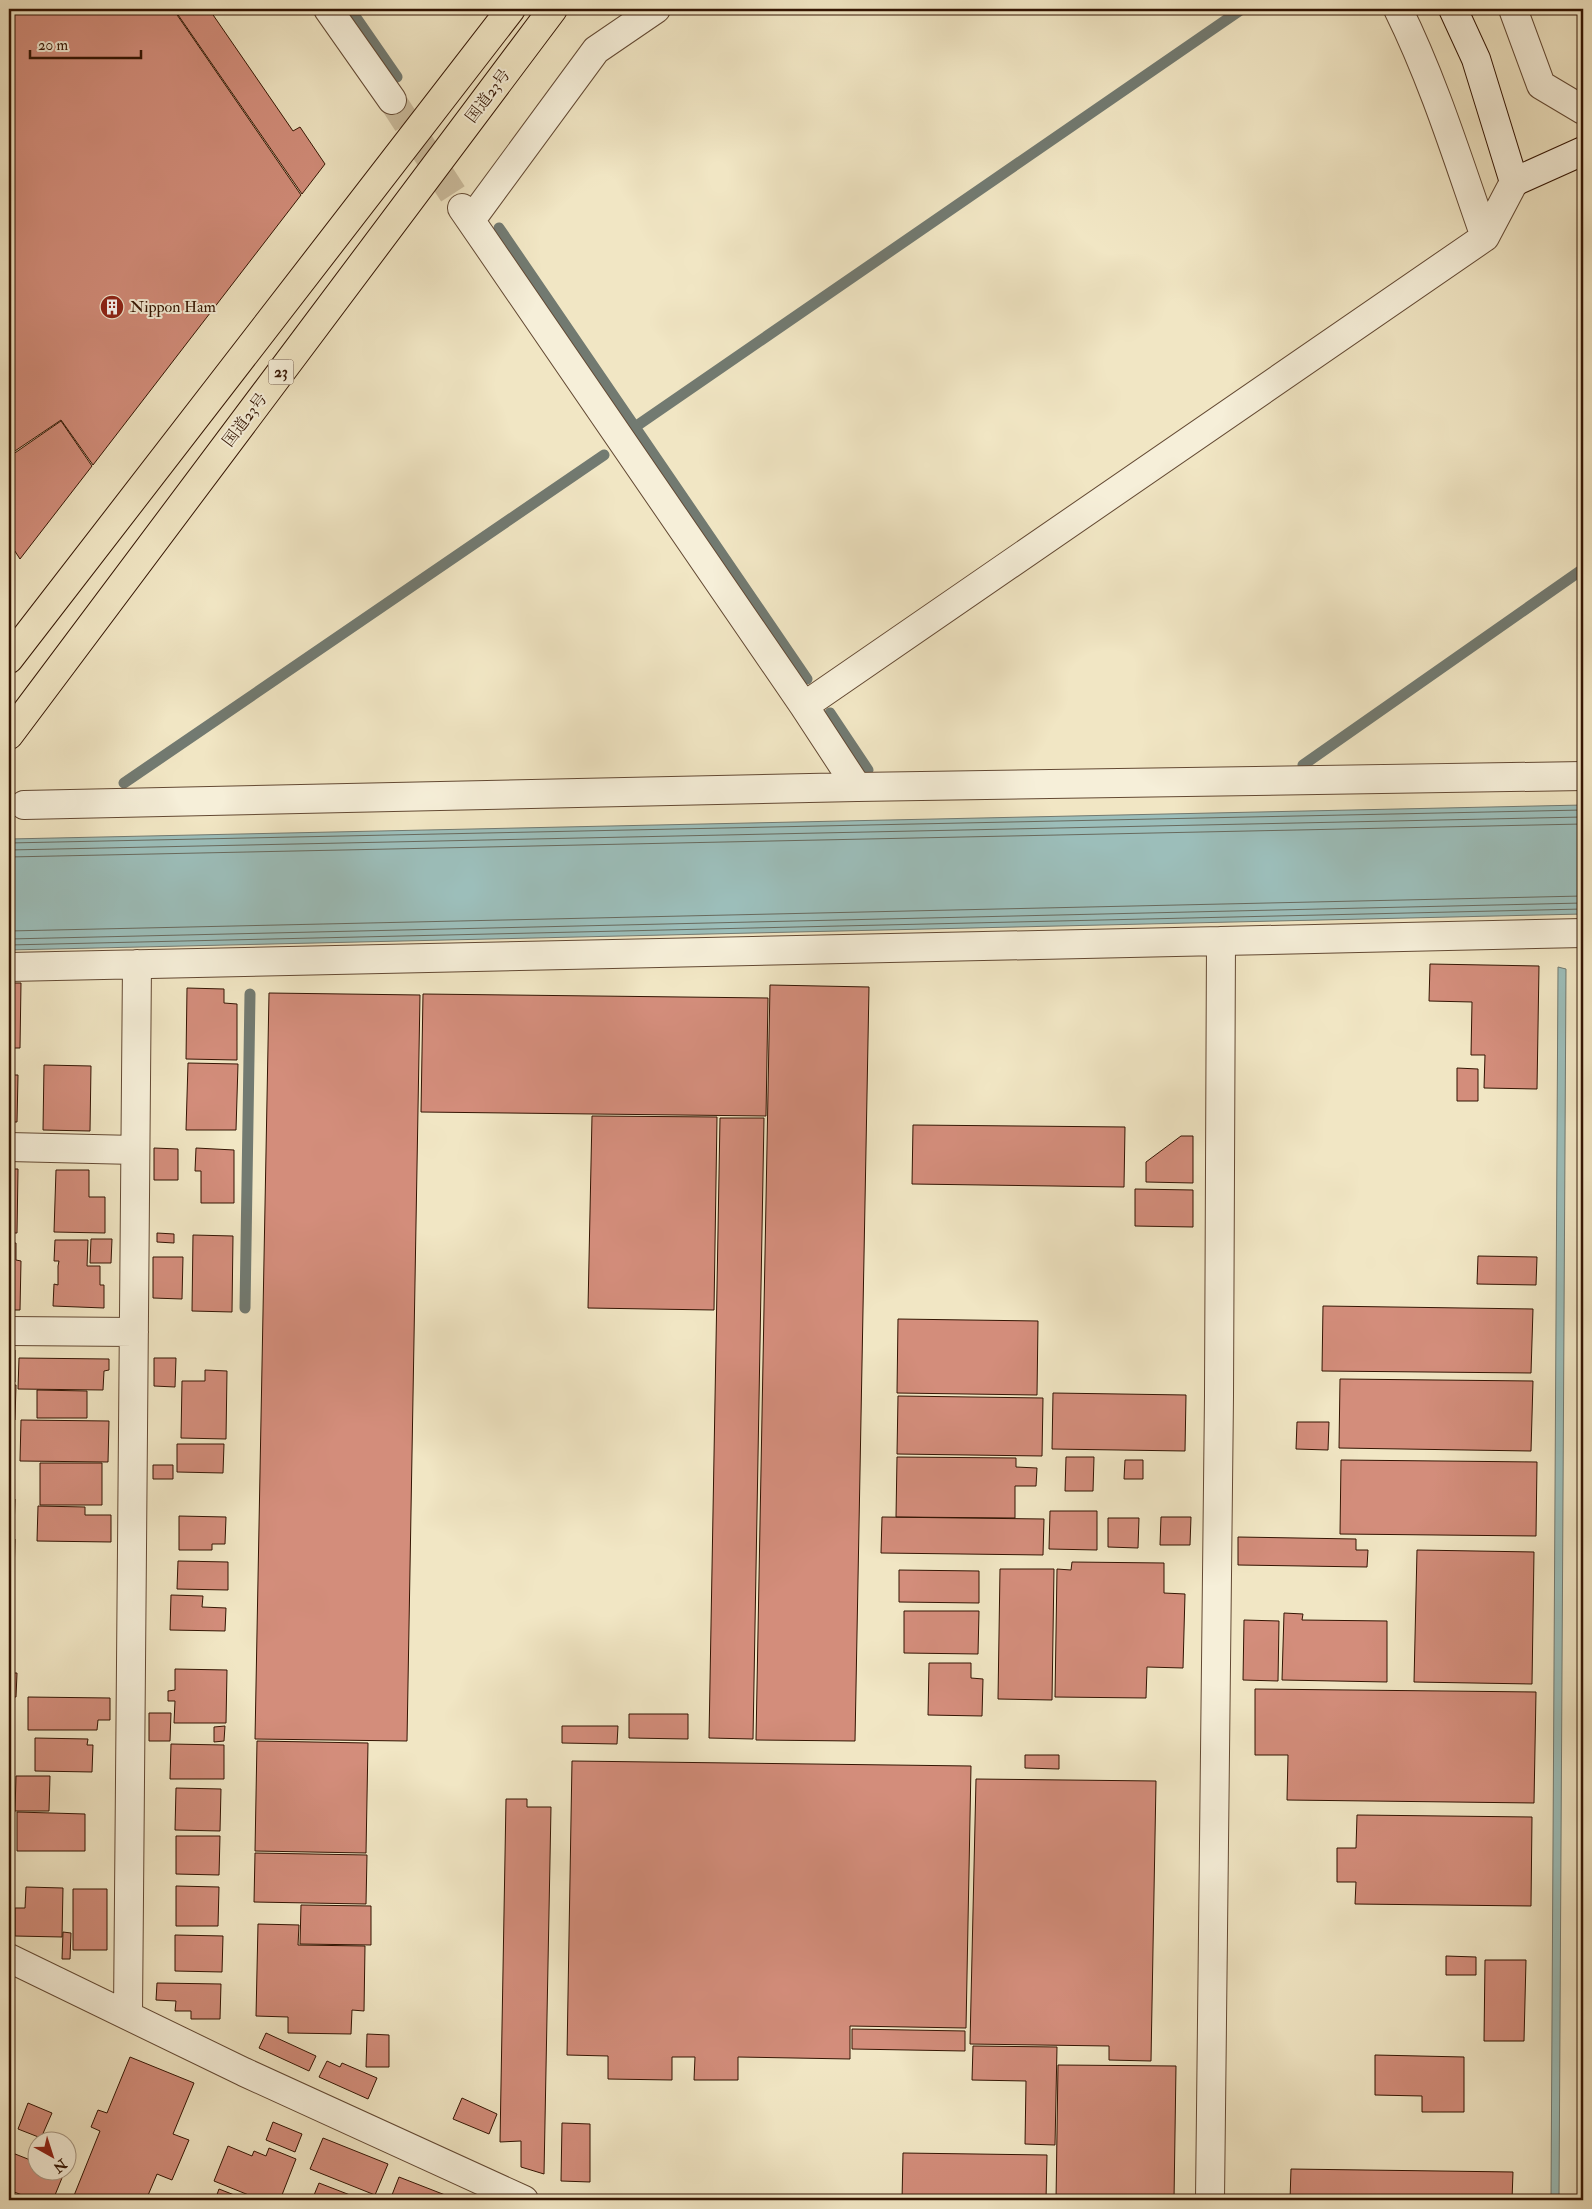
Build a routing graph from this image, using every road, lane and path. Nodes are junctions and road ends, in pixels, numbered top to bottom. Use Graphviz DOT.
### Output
graph roads {
  1 [pos="328,9"];
  2 [pos="511,9"];
  3 [pos="553,9"];
  4 [pos="656,9"];
  5 [pos="1398,9"];
  6 [pos="1453,9"];
  7 [pos="1513,9"];
  8 [pos="392,100"];
  9 [pos="1583,110"];
  10 [pos="1583,150"];
  11 [pos="1514,182"];
  12 [pos="1485,237"];
  13 [pos="9,659"];
  14 [pos="804,706"];
  15 [pos="9,735"];
  16 [pos="1583,776"];
  17 [pos="857,787"];
  18 [pos="24,806"];
  19 [pos="1583,934"];
  20 [pos="1221,941"];
  21 [pos="137,964"];
  22 [pos="9,967"];
  23 [pos="9,1147"];
  24 [pos="135,1150"];
  25 [pos="9,1331"];
  26 [pos="134,1332"];
  27 [pos="9,1958"];
  28 [pos="128,2014"];
  29 [pos="524,2200"];
  30 [pos="1210,2200"];
  1 -- 8 [label="street"];
  2 -- 13 [label="highway, 23"];
  3 -- 15 [label="highway, 国道23号 / 23"];
  4 -- 14 [label="street"];
  5 -- 12 [label="street"];
  6 -- 11 [label="street"];
  7 -- 9 [label="street"];
  10 -- 11 [label="street"];
  11 -- 12 [label="street"];
  12 -- 14 [label="street"];
  14 -- 17 [label="street"];
  16 -- 17 [label="street"];
  17 -- 18 [label="street"];
  19 -- 20 [label="street"];
  20 -- 21 [label="street"];
  20 -- 30 [label="street"];
  21 -- 22 [label="street"];
  21 -- 24 [label="street"];
  23 -- 24 [label="street"];
  24 -- 26 [label="street"];
  25 -- 26 [label="street"];
  26 -- 28 [label="street"];
  27 -- 28 [label="street"];
  28 -- 29 [label="street"];
}
